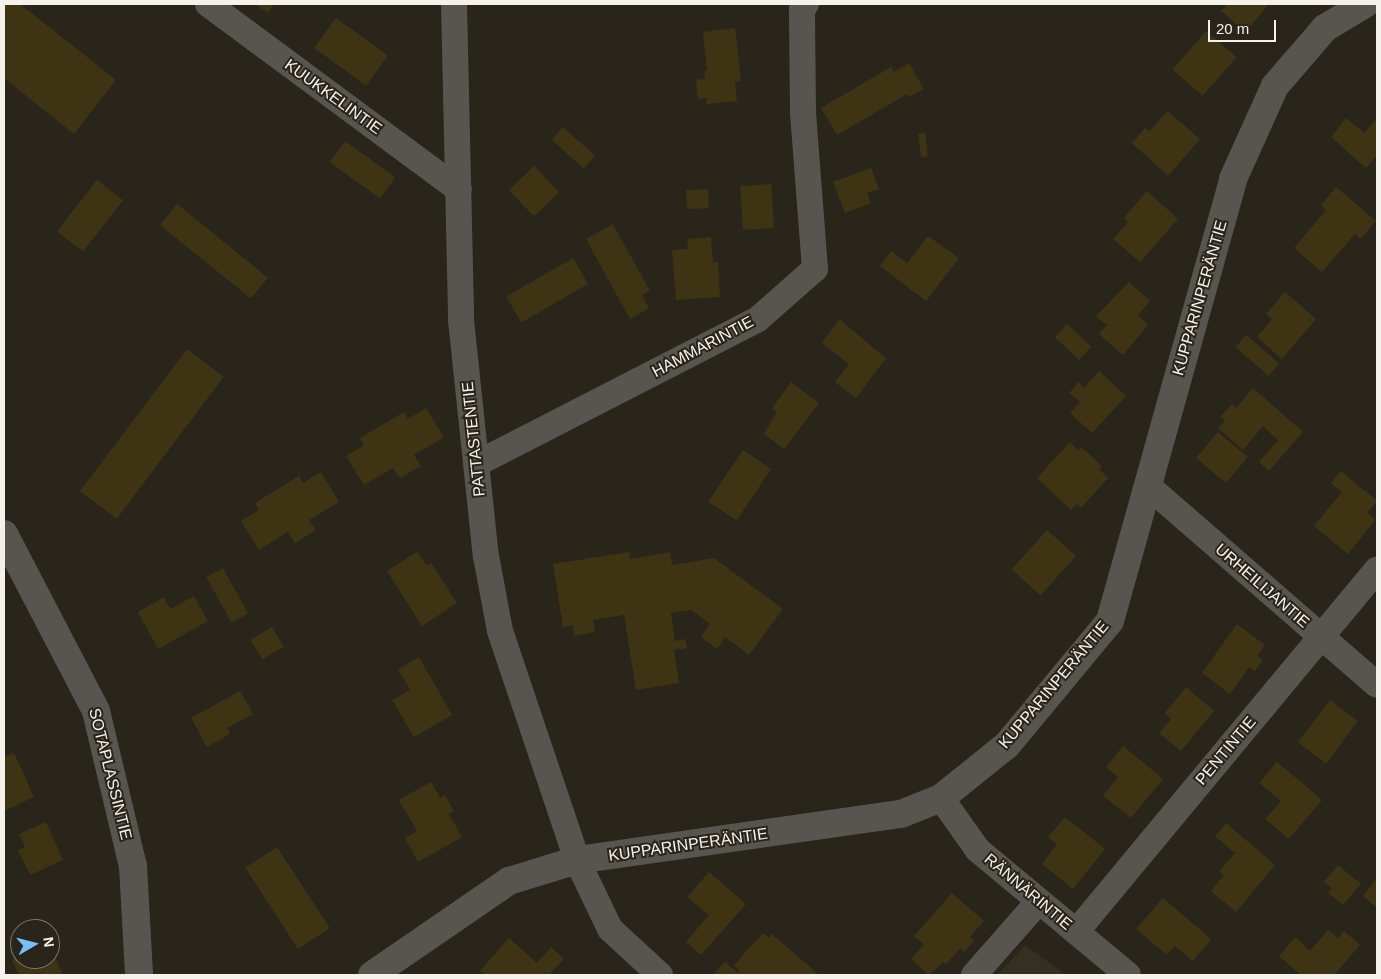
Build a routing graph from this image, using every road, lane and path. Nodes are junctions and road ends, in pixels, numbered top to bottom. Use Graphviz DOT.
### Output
graph roads {
  1 [pos="208,4"];
  2 [pos="454,4"];
  3 [pos="806,4"];
  4 [pos="1365,4"];
  5 [pos="459,190"];
  6 [pos="478,463"];
  7 [pos="1148,486"];
  8 [pos="7,547"];
  9 [pos="1377,570"];
  10 [pos="1320,637"];
  11 [pos="1377,685"];
  12 [pos="941,798"];
  13 [pos="577,860"];
  14 [pos="1039,901"];
  15 [pos="1076,932"];
  16 [pos="139,975"];
  17 [pos="372,975"];
  18 [pos="660,975"];
  19 [pos="974,975"];
  20 [pos="1128,975"];
  1 -- 5 [label="street, KUUKKELINTIE"];
  2 -- 5 [label="street, PATTASTENTIE"];
  3 -- 6 [label="street, HAMMARINTIE"];
  4 -- 7 [label="street, KUPPARINPERÄNTIE"];
  5 -- 6 [label="street, PATTASTENTIE"];
  6 -- 13 [label="street, PATTASTENTIE"];
  7 -- 10 [label="street, URHEILIJANTIE"];
  7 -- 12 [label="street, KUPPARINPERÄNTIE"];
  8 -- 16 [label="street, SOTAPLASSINTIE"];
  9 -- 10 [label="street, PENTINTIE"];
  10 -- 11 [label="street, URHEILIJANTIE"];
  10 -- 15 [label="street, PENTINTIE"];
  12 -- 13 [label="street, KUPPARINPERÄNTIE"];
  12 -- 14 [label="street, RÄNNÄRINTIE"];
  13 -- 17 [label="street, KUPPARINPERÄNTIE"];
  13 -- 18 [label="street, PATTASTENTIE"];
  14 -- 15 [label="street, RÄNNÄRINTIE"];
  14 -- 19 [label="street"];
  15 -- 20 [label="street, RÄNNÄRINTIE"];
}
